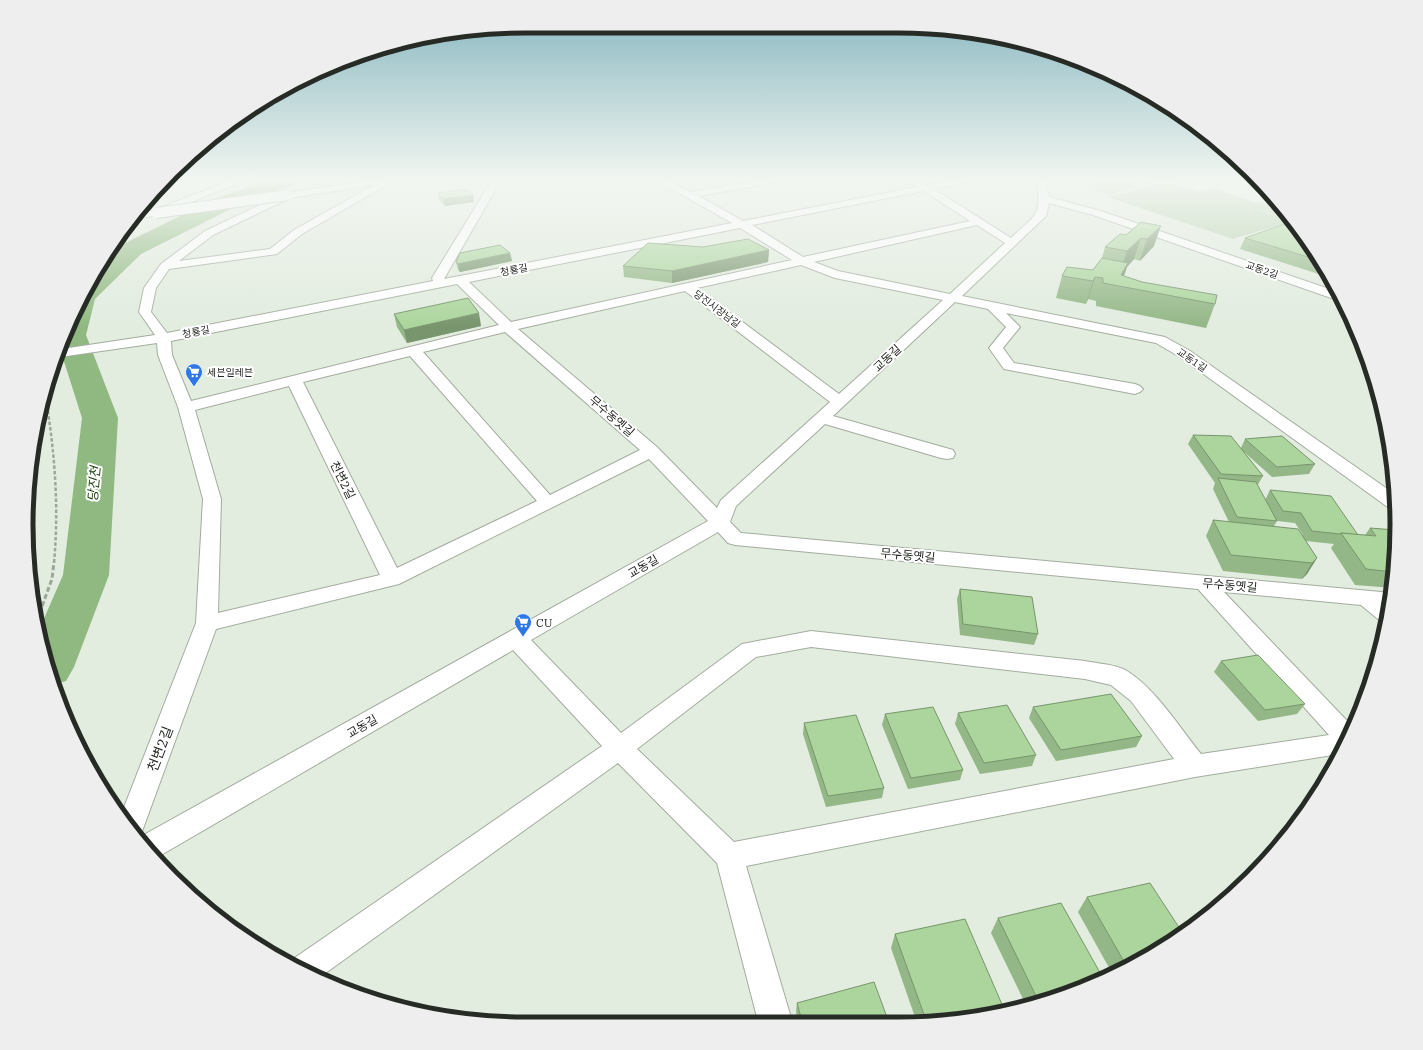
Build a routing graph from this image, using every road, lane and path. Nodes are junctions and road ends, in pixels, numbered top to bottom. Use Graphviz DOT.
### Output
graph roads {
  1 [pos="217,229"];
  2 [pos="303,229"];
  3 [pos="467,229"];
  4 [pos="717,229"];
  5 [pos="750,229"];
  6 [pos="945,229"];
  7 [pos="989,229"];
  8 [pos="1026,229"];
  9 [pos="1144,229"];
  10 [pos="1012,243"];
  11 [pos="801,261"];
  12 [pos="165,266"];
  13 [pos="460,280"];
  14 [pos="439,284"];
  15 [pos="687,286"];
  16 [pos="1332,294"];
  17 [pos="953,297"];
  18 [pos="993,307"];
  19 [pos="508,327"];
  20 [pos="164,338"];
  21 [pos="413,350"];
  22 [pos="64,353"];
  23 [pos="294,380"];
  24 [pos="1135,389"];
  25 [pos="840,402"];
  26 [pos="48,407"];
  27 [pos="186,407"];
  28 [pos="823,418"];
  29 [pos="651,451"];
  30 [pos="947,454"];
  31 [pos="1389,499"];
  32 [pos="548,503"];
  33 [pos="720,522"];
  34 [pos="392,579"];
  35 [pos="1203,582"];
  36 [pos="1367,598"];
  37 [pos="1384,600"];
  38 [pos="40,611"];
  39 [pos="1383,611"];
  40 [pos="207,623"];
  41 [pos="516,639"];
  42 [pos="1343,734"];
  43 [pos="1338,744"];
  44 [pos="619,748"];
  45 [pos="1195,766"];
  46 [pos="133,822"];
  47 [pos="152,845"];
  48 [pos="730,856"];
  49 [pos="309,967"];
  50 [pos="774,1017"];
  1 -- 12 [label="street"];
  2 -- 12 [label="street"];
  3 -- 14 [label="street"];
  4 -- 13 [label="street, 청룡길"];
  5 -- 11 [label="street"];
  6 -- 11 [label="street, 당진시장남길"];
  7 -- 10 [label="street"];
  8 -- 10 [label="street, 교동길"];
  9 -- 16 [label="street, 교동2길"];
  10 -- 17 [label="street, 교동길"];
  11 -- 15 [label="street, 당진시장남길"];
  11 -- 17 [label="street"];
  12 -- 20 [label="street"];
  13 -- 14 [label="street, 청룡길"];
  13 -- 19 [label="street, 무수동옛길"];
  14 -- 20 [label="street, 청룡길"];
  15 -- 19 [label="street"];
  15 -- 25 [label="street, 당진시장남길"];
  17 -- 18 [label="street, 교동1길"];
  17 -- 25 [label="street, 교동길"];
  18 -- 24 [label="street"];
  18 -- 31 [label="street, 교동1길"];
  19 -- 21 [label="street"];
  19 -- 29 [label="street, 무수동옛길"];
  20 -- 22 [label="street, 청룡길"];
  20 -- 27 [label="street, 천변2길"];
  21 -- 23 [label="street"];
  21 -- 32 [label="street"];
  23 -- 27 [label="street"];
  23 -- 34 [label="street, 천변2길"];
  25 -- 28 [label="street, 교동길"];
  26 -- 38 [label="path"];
  27 -- 40 [label="street, 천변2길"];
  28 -- 30 [label="street"];
  28 -- 33 [label="street, 교동길"];
  29 -- 32 [label="street"];
  29 -- 33 [label="street, 무수동옛길"];
  32 -- 34 [label="street"];
  33 -- 35 [label="street, 무수동옛길"];
  33 -- 41 [label="street, 교동길"];
  34 -- 40 [label="street"];
  35 -- 36 [label="street, 무수동옛길"];
  35 -- 42 [label="street"];
  36 -- 37 [label="street, 무수동옛길"];
  36 -- 39 [label="street"];
  40 -- 46 [label="street, 천변2길"];
  41 -- 44 [label="street"];
  41 -- 47 [label="street, 교동길"];
  43 -- 45 [label="street"];
  44 -- 45 [label="street"];
  44 -- 48 [label="street"];
  44 -- 49 [label="street"];
  45 -- 48 [label="street"];
  48 -- 50 [label="street"];
}
